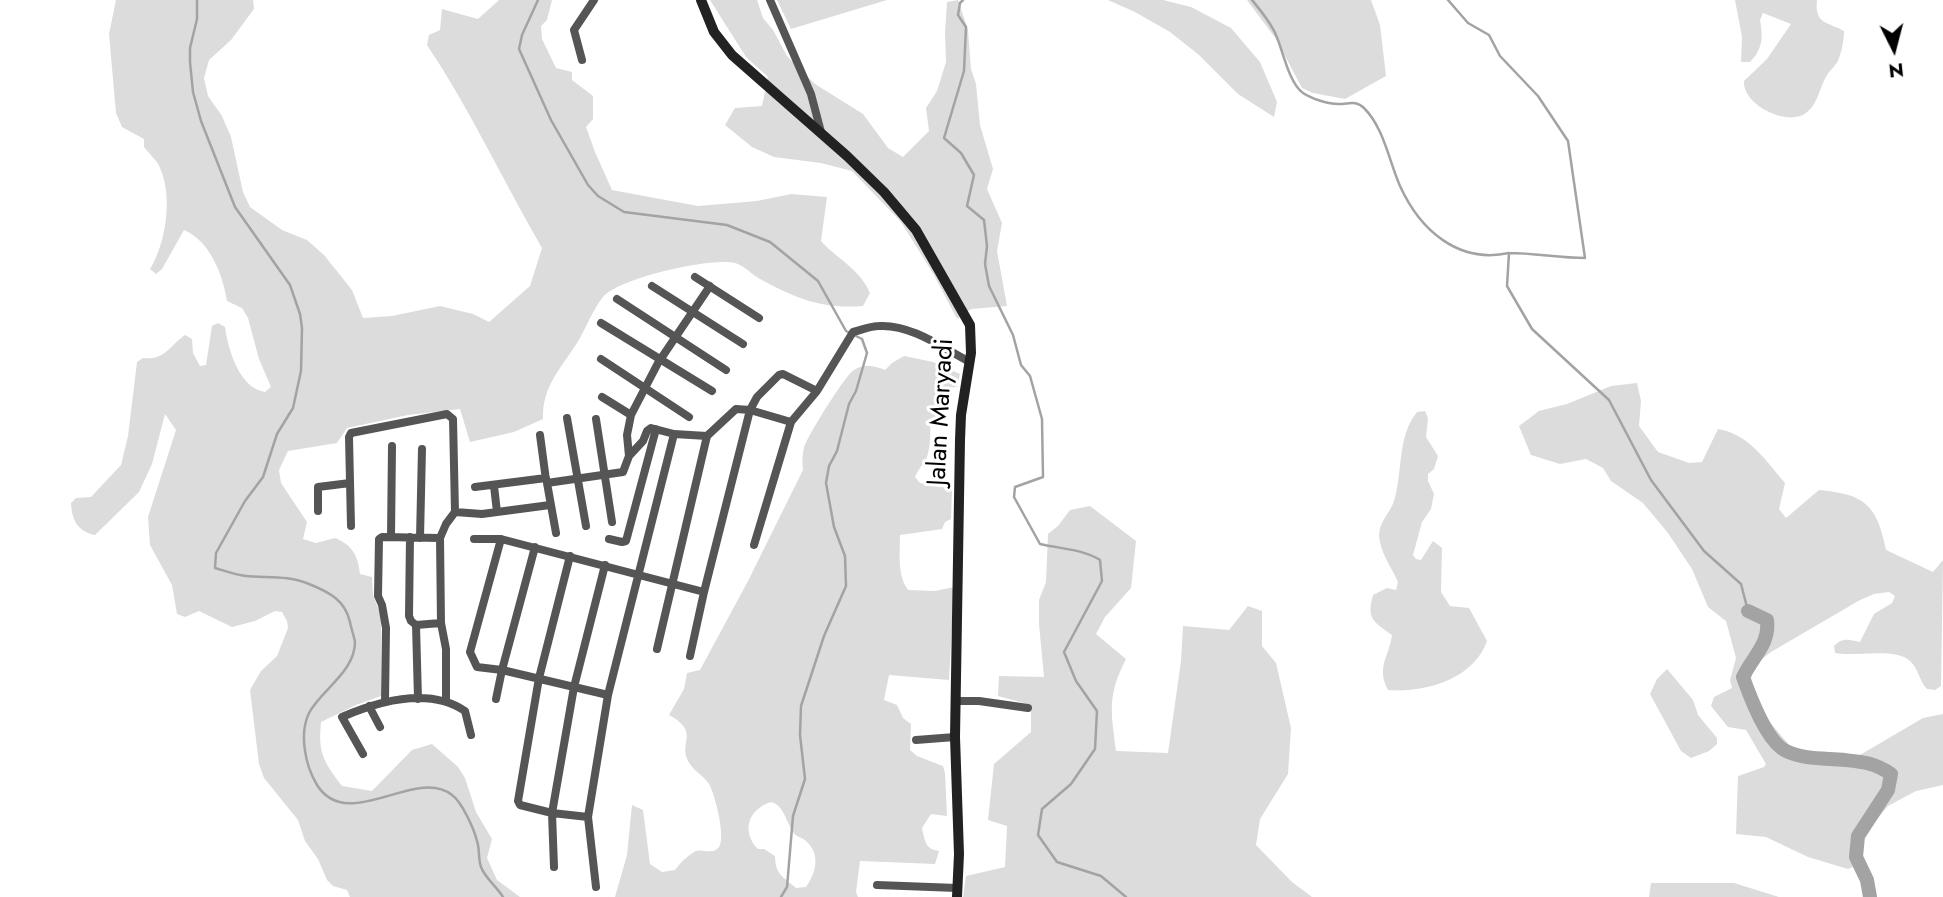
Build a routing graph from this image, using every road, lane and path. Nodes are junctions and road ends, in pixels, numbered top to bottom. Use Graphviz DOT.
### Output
graph roads {
  1 [pos="594,0"];
  2 [pos="701,0"];
  3 [pos="770,0"];
  4 [pos="582,60"];
  5 [pos="821,135"];
  6 [pos="695,277"];
  7 [pos="652,286"];
  8 [pos="710,286"];
  9 [pos="617,299"];
  10 [pos="692,311"];
  11 [pos="759,318"];
  12 [pos="601,323"];
  13 [pos="676,337"];
  14 [pos="743,344"];
  15 [pos="601,359"];
  16 [pos="661,360"];
  17 [pos="970,362"];
  18 [pos="726,370"];
  19 [pos="645,388"];
  20 [pos="712,391"];
  21 [pos="817,391"];
  22 [pos="602,397"];
  23 [pos="750,410"];
  24 [pos="631,415"];
  25 [pos="690,417"];
  26 [pos="567,418"];
  27 [pos="596,419"];
  28 [pos="791,422"];
  29 [pos="656,429"];
  30 [pos="674,434"];
  31 [pos="540,435"];
  32 [pos="707,436"];
  33 [pos="391,446"];
  34 [pos="422,449"];
  35 [pos="629,456"];
  36 [pos="604,475"];
  37 [pos="578,477"];
  38 [pos="547,481"];
  39 [pos="350,483"];
  40 [pos="494,485"];
  41 [pos="475,487"];
  42 [pos="550,505"];
  43 [pos="318,511"];
  44 [pos="497,512"];
  45 [pos="455,513"];
  46 [pos="612,522"];
  47 [pos="351,526"];
  48 [pos="586,526"];
  49 [pos="556,533"];
  50 [pos="391,537"];
  51 [pos="410,537"];
  52 [pos="420,538"];
  53 [pos="440,538"];
  54 [pos="474,539"];
  55 [pos="501,539"];
  56 [pos="609,539"];
  57 [pos="754,545"];
  58 [pos="535,547"];
  59 [pos="570,556"];
  60 [pos="605,565"];
  61 [pos="638,575"];
  62 [pos="671,584"];
  63 [pos="704,592"];
  64 [pos="442,623"];
  65 [pos="416,625"];
  66 [pos="657,649"];
  67 [pos="690,656"];
  68 [pos="502,670"];
  69 [pos="538,678"];
  70 [pos="575,687"];
  71 [pos="608,695"];
  72 [pos="418,699"];
  73 [pos="496,699"];
  74 [pos="385,701"];
  75 [pos="446,701"];
  76 [pos="956,701"];
  77 [pos="369,706"];
  78 [pos="1028,708"];
  79 [pos="380,727"];
  80 [pos="471,735"];
  81 [pos="955,737"];
  82 [pos="916,740"];
  83 [pos="363,754"];
  84 [pos="552,813"];
  85 [pos="588,817"];
  86 [pos="554,867"];
  87 [pos="877,885"];
  88 [pos="596,887"];
  89 [pos="957,893"];
  1 -- 4 [label="street"];
  2 -- 5 [label="street, Jalan Maryadi"];
  3 -- 5 [label="street"];
  5 -- 17 [label="street, Jalan Maryadi"];
  6 -- 8 [label="street"];
  7 -- 10 [label="street"];
  8 -- 10 [label="street"];
  8 -- 11 [label="street"];
  9 -- 13 [label="street"];
  10 -- 13 [label="street"];
  10 -- 14 [label="street"];
  12 -- 16 [label="street"];
  13 -- 16 [label="street"];
  13 -- 18 [label="street"];
  15 -- 19 [label="street"];
  16 -- 19 [label="street"];
  16 -- 20 [label="street"];
  17 -- 21 [label="street"];
  17 -- 76 [label="street, Jalan Maryadi"];
  19 -- 24 [label="street"];
  19 -- 25 [label="street"];
  21 -- 23 [label="street"];
  21 -- 28 [label="street"];
  22 -- 24 [label="street"];
  23 -- 28 [label="street"];
  23 -- 32 [label="street"];
  23 -- 63 [label="street"];
  24 -- 35 [label="street"];
  26 -- 37 [label="street"];
  27 -- 36 [label="street"];
  28 -- 57 [label="street"];
  29 -- 30 [label="street"];
  29 -- 35 [label="street"];
  29 -- 56 [label="street"];
  30 -- 32 [label="street"];
  30 -- 61 [label="street"];
  31 -- 38 [label="street"];
  32 -- 62 [label="street"];
  33 -- 50 [label="street"];
  34 -- 52 [label="street"];
  35 -- 36 [label="street"];
  36 -- 37 [label="street"];
  36 -- 46 [label="street"];
  37 -- 38 [label="street"];
  37 -- 48 [label="street"];
  38 -- 40 [label="street"];
  38 -- 42 [label="street"];
  39 -- 43 [label="street"];
  39 -- 45 [label="street"];
  39 -- 47 [label="street"];
  40 -- 41 [label="street"];
  40 -- 44 [label="street"];
  42 -- 44 [label="street"];
  42 -- 49 [label="street"];
  44 -- 45 [label="street"];
  45 -- 53 [label="street"];
  50 -- 51 [label="street"];
  50 -- 74 [label="street"];
  51 -- 52 [label="street"];
  51 -- 65 [label="street"];
  52 -- 53 [label="street"];
  53 -- 64 [label="street"];
  54 -- 55 [label="street"];
  55 -- 58 [label="street"];
  55 -- 68 [label="street"];
  58 -- 59 [label="street"];
  58 -- 68 [label="street"];
  59 -- 60 [label="street"];
  59 -- 69 [label="street"];
  60 -- 61 [label="street"];
  60 -- 70 [label="street"];
  61 -- 62 [label="street"];
  61 -- 71 [label="street"];
  62 -- 63 [label="street"];
  62 -- 66 [label="street"];
  63 -- 67 [label="street"];
  64 -- 65 [label="street"];
  64 -- 75 [label="street"];
  65 -- 72 [label="street"];
  68 -- 69 [label="street"];
  68 -- 73 [label="street"];
  69 -- 70 [label="street"];
  69 -- 84 [label="street"];
  70 -- 71 [label="street"];
  70 -- 84 [label="street"];
  71 -- 85 [label="street"];
  72 -- 74 [label="street"];
  72 -- 75 [label="street"];
  74 -- 77 [label="street"];
  75 -- 80 [label="street"];
  76 -- 78 [label="street"];
  76 -- 81 [label="street, Jalan Maryadi"];
  77 -- 79 [label="street"];
  77 -- 83 [label="street"];
  81 -- 82 [label="street"];
  81 -- 89 [label="street, Jalan Maryadi"];
  84 -- 85 [label="street"];
  84 -- 86 [label="street"];
  85 -- 88 [label="street"];
  87 -- 89 [label="street, Jalan Maryadi"];
}
